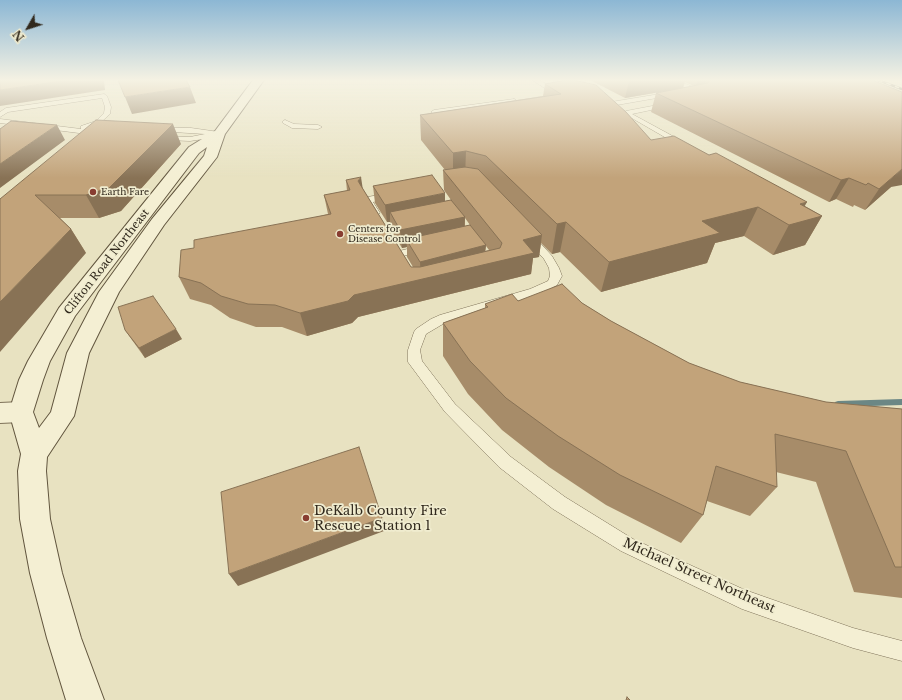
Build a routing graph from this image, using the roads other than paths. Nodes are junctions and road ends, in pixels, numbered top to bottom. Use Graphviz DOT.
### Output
graph roads {
  1 [pos="107,113"];
  2 [pos="235,113"];
  3 [pos="628,113"];
  4 [pos="0,121"];
  5 [pos="285,122"];
  6 [pos="318,127"];
  7 [pos="152,129"];
  8 [pos="79,131"];
  9 [pos="91,131"];
  10 [pos="105,132"];
  11 [pos="219,134"];
  12 [pos="158,138"];
  13 [pos="675,141"];
  14 [pos="79,142"];
  15 [pos="405,193"];
  16 [pos="379,220"];
  17 [pos="523,231"];
  18 [pos="436,246"];
  19 [pos="399,254"];
  20 [pos="10,413"];
  21 [pos="34,454"];
  22 [pos="902,651"];
  23 [pos="85,700"];
  1 -- 8 [label="lane"];
  2 -- 11 [label="main road, Clifton Road Northeast"];
  3 -- 13 [label="lane"];
  4 -- 8 [label="lane"];
  5 -- 6 [label="lane"];
  7 -- 11 [label="lane"];
  8 -- 9 [label="lane"];
  9 -- 10 [label="lane"];
  9 -- 14 [label="lane"];
  11 -- 12 [label="lane"];
  11 -- 20 [label="main road, Clifton Road Northeast"];
  11 -- 21 [label="main road, Clifton Road Northeast"];
  15 -- 16 [label="lane"];
  17 -- 22 [label="lane, Michael Street Northeast"];
  18 -- 19 [label="lane"];
  20 -- 21 [label="main road, Clifton Road Northeast"];
  21 -- 23 [label="main road, Clifton Road Northeast"];
}
